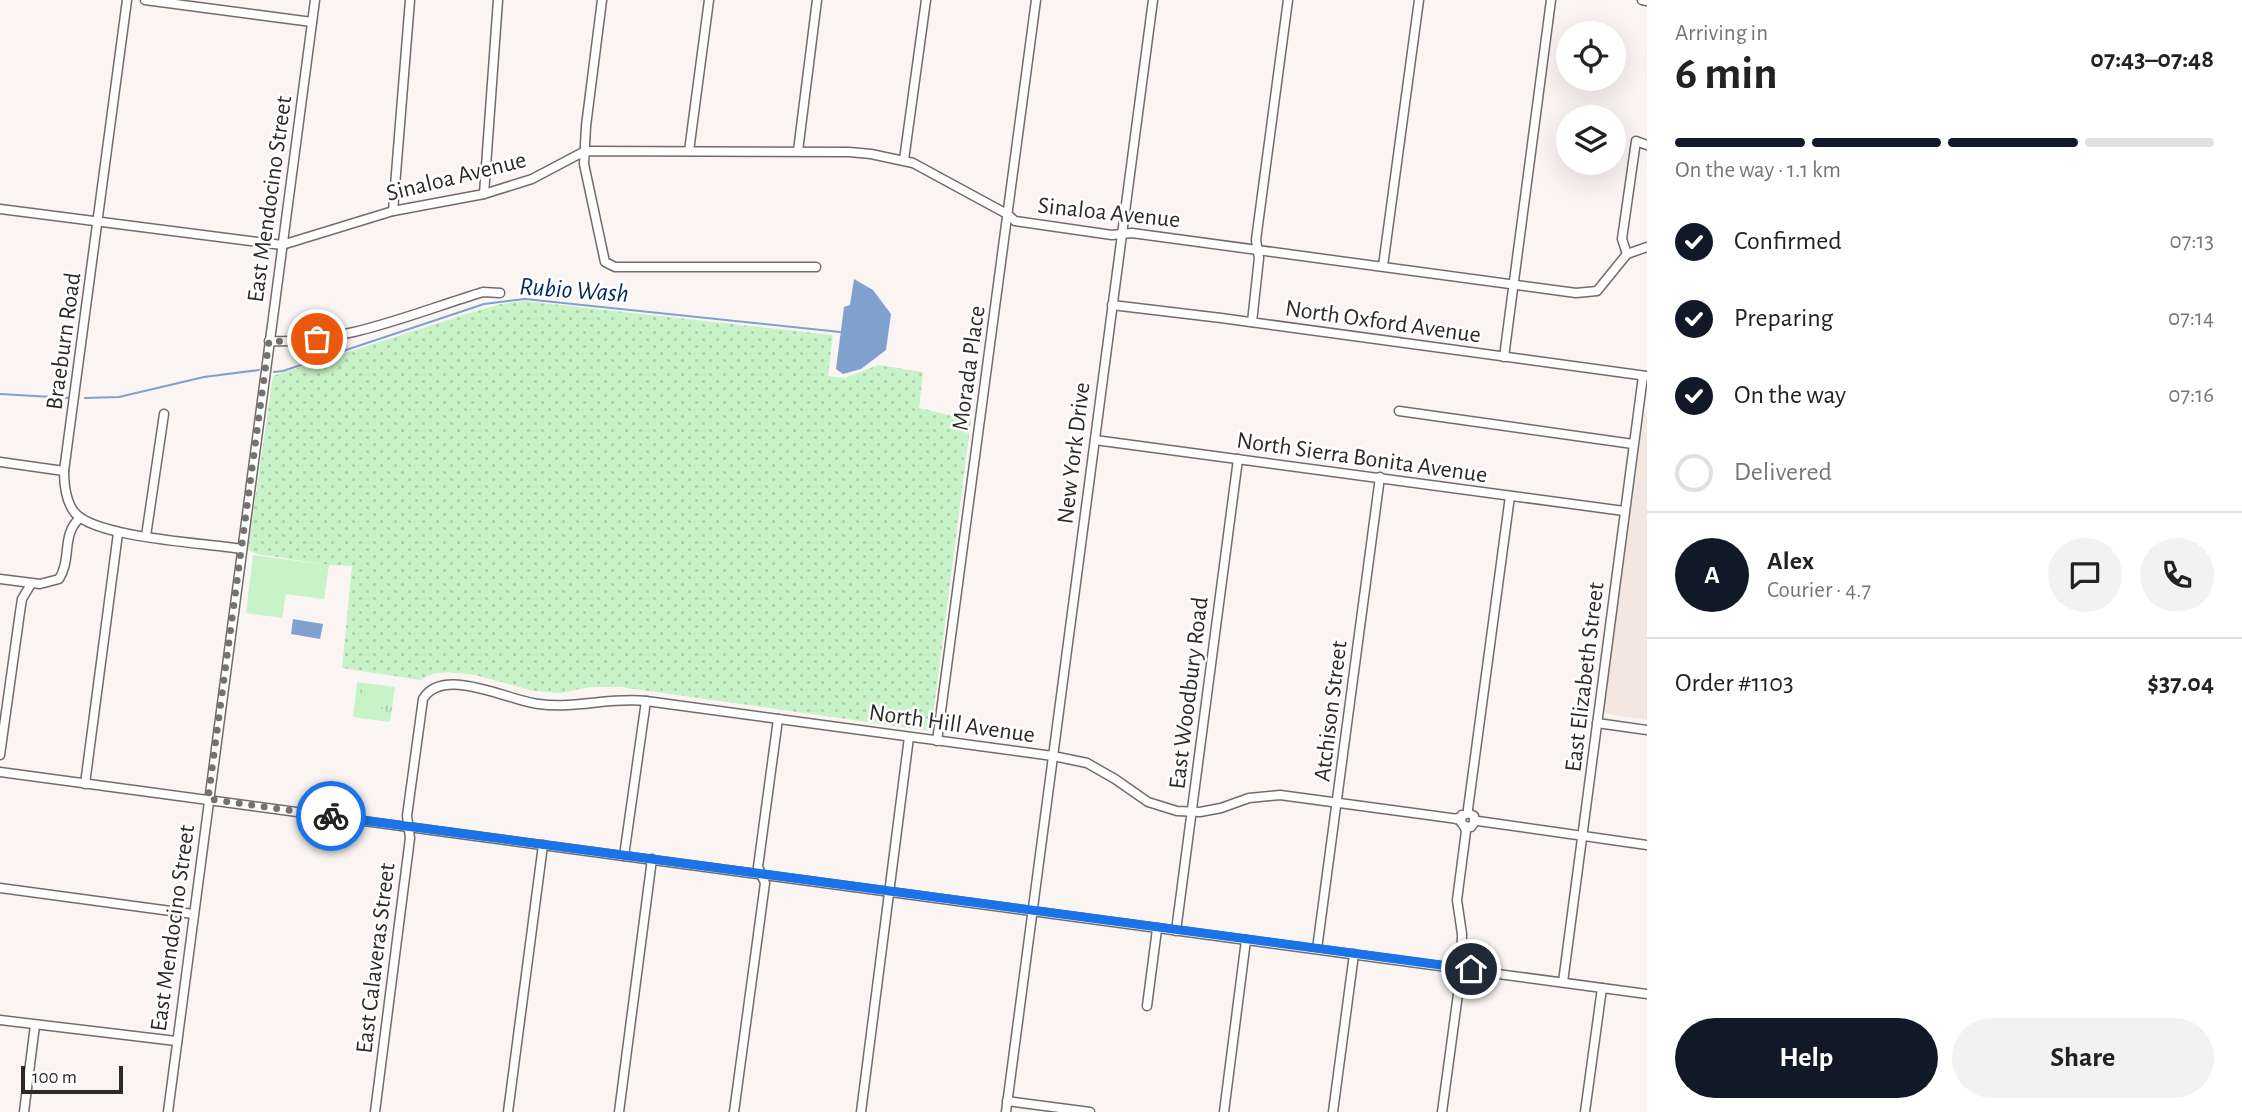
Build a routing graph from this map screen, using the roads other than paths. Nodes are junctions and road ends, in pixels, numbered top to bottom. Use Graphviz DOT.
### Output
graph roads {
  1 [pos="127,0"];
  2 [pos="145,0"];
  3 [pos="315,0"];
  4 [pos="410,0"];
  5 [pos="498,0"];
  6 [pos="602,0"];
  7 [pos="709,0"];
  8 [pos="817,0"];
  9 [pos="926,0"];
  10 [pos="1036,0"];
  11 [pos="1153,0"];
  12 [pos="1288,0"];
  13 [pos="1419,0"];
  14 [pos="1550,0"];
  15 [pos="1642,0"];
  16 [pos="1647,1"];
  17 [pos="312,22"];
  18 [pos="1647,145"];
  19 [pos="584,151"];
  20 [pos="689,151"];
  21 [pos="797,151"];
  22 [pos="904,160"];
  23 [pos="484,194"];
  24 [pos="0,209"];
  25 [pos="393,211"];
  26 [pos="1007,214"];
  27 [pos="98,221"];
  28 [pos="1122,233"];
  29 [pos="282,245"];
  30 [pos="1647,247"];
  31 [pos="1258,249"];
  32 [pos="1628,254"];
  33 [pos="1383,266"];
  34 [pos="816,267"];
  35 [pos="1514,285"];
  36 [pos="500,293"];
  37 [pos="1112,306"];
  38 [pos="1252,322"];
  39 [pos="269,341"];
  40 [pos="1504,357"];
  41 [pos="1645,376"];
  42 [pos="1399,411"];
  43 [pos="164,414"];
  44 [pos="1094,440"];
  45 [pos="1633,444"];
  46 [pos="1238,459"];
  47 [pos="0,462"];
  48 [pos="64,471"];
  49 [pos="1380,477"];
  50 [pos="1510,496"];
  51 [pos="1624,511"];
  52 [pos="80,518"];
  53 [pos="118,533"];
  54 [pos="146,536"];
  55 [pos="242,549"];
  56 [pos="0,579"];
  57 [pos="31,584"];
  58 [pos="432,688"];
  59 [pos="646,701"];
  60 [pos="778,719"];
  61 [pos="1597,723"];
  62 [pos="1647,730"];
  63 [pos="909,737"];
  64 [pos="937,741"];
  65 [pos="0,755"];
  66 [pos="1053,756"];
  67 [pos="0,772"];
  68 [pos="85,784"];
  69 [pos="208,799"];
  70 [pos="1337,803"];
  71 [pos="1192,812"];
  72 [pos="1467,820"];
  73 [pos="410,826"];
  74 [pos="1583,836"];
  75 [pos="543,845"];
  76 [pos="1647,845"];
  77 [pos="624,856"];
  78 [pos="652,859"];
  79 [pos="762,874"];
  80 [pos="0,888"];
  81 [pos="890,892"];
  82 [pos="1032,911"];
  83 [pos="192,914"];
  84 [pos="1157,929"];
  85 [pos="1176,931"];
  86 [pos="1247,940"];
  87 [pos="1317,949"];
  88 [pos="1354,954"];
  89 [pos="1461,968"];
  90 [pos="1563,982"];
  91 [pos="1602,988"];
  92 [pos="1647,994"];
  93 [pos="1147,1006"];
  94 [pos="0,1020"];
  95 [pos="35,1024"];
  96 [pos="176,1041"];
  97 [pos="1007,1101"];
  98 [pos="24,1112"];
  99 [pos="168,1112"];
  100 [pos="375,1112"];
  101 [pos="508,1112"];
  102 [pos="619,1112"];
  103 [pos="734,1112"];
  104 [pos="861,1112"];
  105 [pos="1006,1112"];
  106 [pos="1090,1112"];
  107 [pos="1224,1112"];
  108 [pos="1333,1112"];
  109 [pos="1442,1112"];
  110 [pos="1585,1112"];
  1 -- 27 [label="street, Braeburn Road"];
  2 -- 17 [label="street"];
  3 -- 17 [label="street, East Mendocino Street"];
  4 -- 25 [label="street"];
  5 -- 23 [label="street"];
  6 -- 19 [label="street"];
  7 -- 20 [label="street"];
  8 -- 21 [label="street"];
  9 -- 22 [label="street"];
  10 -- 26 [label="street, Morada Place"];
  11 -- 28 [label="street, New York Drive"];
  12 -- 31 [label="street"];
  13 -- 33 [label="street"];
  14 -- 35 [label="street"];
  15 -- 16 [label="street"];
  17 -- 29 [label="street, East Mendocino Street"];
  18 -- 32 [label="street"];
  19 -- 20 [label="street, Sinaloa Avenue"];
  19 -- 23 [label="street, Sinaloa Avenue"];
  19 -- 34 [label="street"];
  20 -- 21 [label="street, Sinaloa Avenue"];
  21 -- 22 [label="street, Sinaloa Avenue"];
  22 -- 26 [label="street, Sinaloa Avenue"];
  23 -- 25 [label="street, Sinaloa Avenue"];
  24 -- 27 [label="street"];
  25 -- 29 [label="street, Sinaloa Avenue"];
  26 -- 28 [label="street, Sinaloa Avenue"];
  26 -- 64 [label="street, Morada Place"];
  27 -- 29 [label="street"];
  27 -- 48 [label="street, Braeburn Road"];
  28 -- 31 [label="street, Sinaloa Avenue"];
  28 -- 37 [label="street, New York Drive"];
  29 -- 39 [label="street, East Mendocino Street"];
  30 -- 32 [label="street, Sinaloa Avenue"];
  31 -- 33 [label="street, Sinaloa Avenue"];
  31 -- 38 [label="street"];
  32 -- 35 [label="street, Sinaloa Avenue"];
  33 -- 35 [label="street, Sinaloa Avenue"];
  35 -- 40 [label="street"];
  36 -- 39 [label="street"];
  37 -- 38 [label="street, North Oxford Avenue"];
  37 -- 44 [label="street, New York Drive"];
  38 -- 40 [label="street, North Oxford Avenue"];
  39 -- 55 [label="street, East Mendocino Street"];
  40 -- 41 [label="street, North Oxford Avenue"];
  41 -- 45 [label="street, East Elizabeth Street"];
  42 -- 45 [label="street"];
  43 -- 54 [label="street"];
  44 -- 46 [label="street, North Sierra Bonita Avenue"];
  44 -- 66 [label="street, New York Drive"];
  45 -- 51 [label="street, East Elizabeth Street"];
  46 -- 49 [label="street, North Sierra Bonita Avenue"];
  46 -- 71 [label="street, East Woodbury Road"];
  47 -- 48 [label="street"];
  48 -- 52 [label="street, Braeburn Road"];
  49 -- 50 [label="street, North Sierra Bonita Avenue"];
  49 -- 70 [label="street, Atchison Street"];
  50 -- 51 [label="street, North Sierra Bonita Avenue"];
  50 -- 72 [label="street"];
  51 -- 61 [label="street, East Elizabeth Street"];
  52 -- 53 [label="street"];
  52 -- 57 [label="street"];
  53 -- 54 [label="street"];
  53 -- 68 [label="street"];
  54 -- 55 [label="street"];
  55 -- 69 [label="street, East Mendocino Street"];
  56 -- 57 [label="street"];
  57 -- 65 [label="street"];
  58 -- 59 [label="street, North Hill Avenue"];
  58 -- 73 [label="street, East Calaveras Street"];
  59 -- 60 [label="street, North Hill Avenue"];
  59 -- 77 [label="street"];
  60 -- 63 [label="street, North Hill Avenue"];
  60 -- 79 [label="street"];
  61 -- 62 [label="street"];
  61 -- 74 [label="street, East Elizabeth Street"];
  63 -- 64 [label="street, North Hill Avenue"];
  63 -- 81 [label="street"];
  64 -- 66 [label="street, North Hill Avenue"];
  66 -- 71 [label="street, North Hill Avenue"];
  66 -- 82 [label="street, New York Drive"];
  67 -- 68 [label="street"];
  68 -- 69 [label="street"];
  69 -- 73 [label="street"];
  69 -- 83 [label="street, East Mendocino Street"];
  70 -- 71 [label="street, North Hill Avenue"];
  70 -- 72 [label="street, North Hill Avenue"];
  70 -- 87 [label="street, Atchison Street"];
  71 -- 85 [label="street, East Woodbury Road"];
  72 -- 74 [label="street, North Hill Avenue"];
  72 -- 89 [label="street"];
  73 -- 75 [label="street"];
  73 -- 100 [label="street, East Calaveras Street"];
  74 -- 76 [label="street, North Hill Avenue"];
  74 -- 90 [label="street, East Elizabeth Street"];
  75 -- 77 [label="street"];
  75 -- 101 [label="street"];
  77 -- 78 [label="street"];
  78 -- 79 [label="street"];
  78 -- 102 [label="street"];
  79 -- 81 [label="street"];
  79 -- 103 [label="street"];
  80 -- 83 [label="street"];
  81 -- 82 [label="street"];
  81 -- 104 [label="street"];
  82 -- 84 [label="street"];
  82 -- 97 [label="street, New York Drive"];
  83 -- 96 [label="street, East Mendocino Street"];
  84 -- 85 [label="street"];
  84 -- 93 [label="street"];
  85 -- 86 [label="street"];
  86 -- 87 [label="street"];
  86 -- 107 [label="street"];
  87 -- 88 [label="street"];
  88 -- 89 [label="street"];
  88 -- 108 [label="street"];
  89 -- 90 [label="street"];
  89 -- 109 [label="street"];
  90 -- 91 [label="street"];
  91 -- 92 [label="street"];
  91 -- 110 [label="street"];
  94 -- 95 [label="street"];
  95 -- 96 [label="street"];
  95 -- 98 [label="street"];
  96 -- 99 [label="street, East Mendocino Street"];
  97 -- 105 [label="street, New York Drive"];
  97 -- 106 [label="street"];
}
